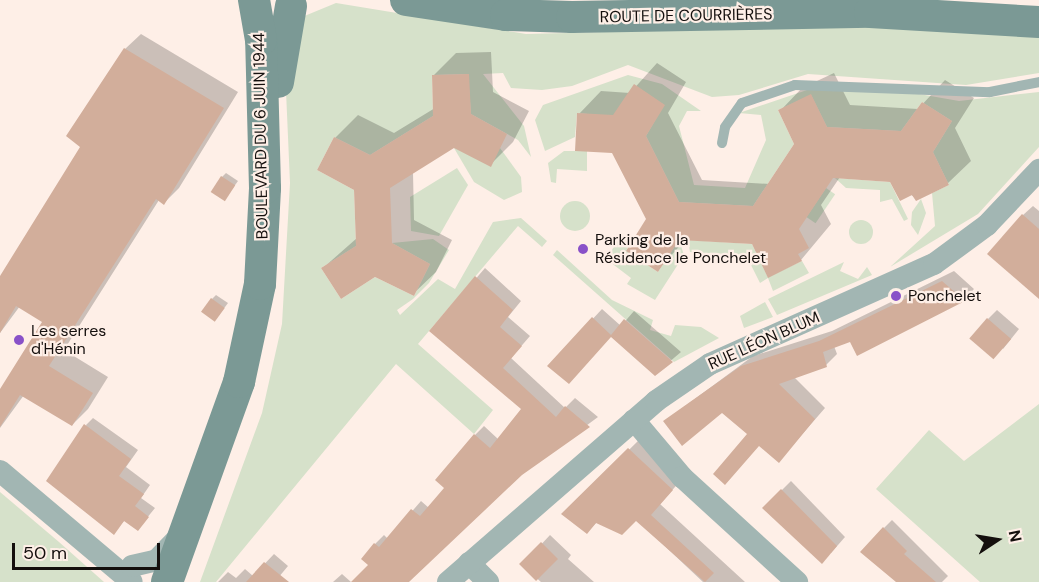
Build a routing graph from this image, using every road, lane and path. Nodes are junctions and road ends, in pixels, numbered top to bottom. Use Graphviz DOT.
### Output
graph roads {
  1 [pos="254,0"];
  2 [pos="406,0"];
  3 [pos="297,3"];
  4 [pos="1039,22"];
  5 [pos="1039,82"];
  6 [pos="722,144"];
  7 [pos="1039,170"];
  8 [pos="634,420"];
  9 [pos="0,471"];
  10 [pos="184,528"];
  11 [pos="469,563"];
  12 [pos="132,574"];
  13 [pos="156,582"];
  14 [pos="167,582"];
  15 [pos="185,582"];
  16 [pos="448,582"];
  17 [pos="488,582"];
  18 [pos="797,582"];
  1 -- 3 [label="main road"];
  1 -- 10 [label="main road, BOULEVARD DU 6 JUIN 1944"];
  2 -- 4 [label="main road, ROUTE DE COURRIÈRES"];
  3 -- 15 [label="main road, BOULEVARD DU 6 JUIN 1944"];
  5 -- 6 [label="lane"];
  7 -- 8 [label="street, RUE LÉON BLUM"];
  8 -- 11 [label="street, RUE LÉON BLUM"];
  8 -- 18 [label="street"];
  9 -- 12 [label="street"];
  10 -- 12 [label="street"];
  10 -- 14 [label="main road, BOULEVARD DU 6 JUIN 1944"];
  11 -- 16 [label="street, RUE LÉON BLUM"];
  11 -- 17 [label="street"];
  12 -- 13 [label="street"];
}
